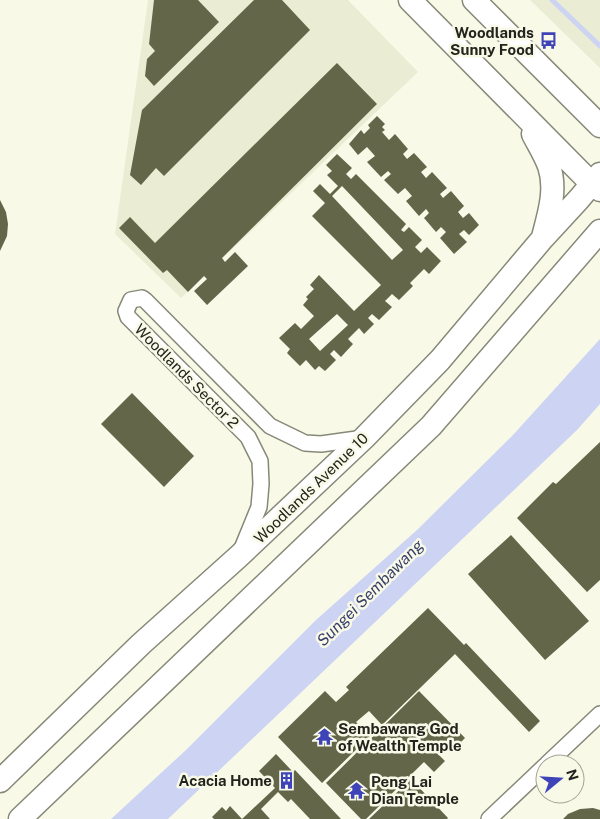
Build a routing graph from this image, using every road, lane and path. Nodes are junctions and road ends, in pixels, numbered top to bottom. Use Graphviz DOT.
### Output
graph roads {
  1 [pos="410,0"];
  2 [pos="474,0"];
  3 [pos="522,113"];
  4 [pos="600,126"];
  5 [pos="597,183"];
  6 [pos="600,232"];
  7 [pos="543,238"];
  8 [pos="364,438"];
  9 [pos="238,557"];
  10 [pos="600,714"];
  11 [pos="558,754"];
  12 [pos="535,775"];
  13 [pos="0,780"];
  14 [pos="20,819"];
  15 [pos="489,819"];
  1 -- 3 [label="main road"];
  2 -- 4 [label="main road"];
  3 -- 5 [label="main road"];
  3 -- 7 [label="main road"];
  5 -- 7 [label="main road, Woodlands Avenue 10"];
  6 -- 14 [label="main road"];
  7 -- 8 [label="main road, Woodlands Avenue 10"];
  8 -- 9 [label="main road, Woodlands Avenue 10"];
  8 -- 9 [label="street, Woodlands Sector 2"];
  9 -- 13 [label="main road, Woodlands Avenue 10"];
  10 -- 11 [label="street"];
  12 -- 15 [label="street"];
}
